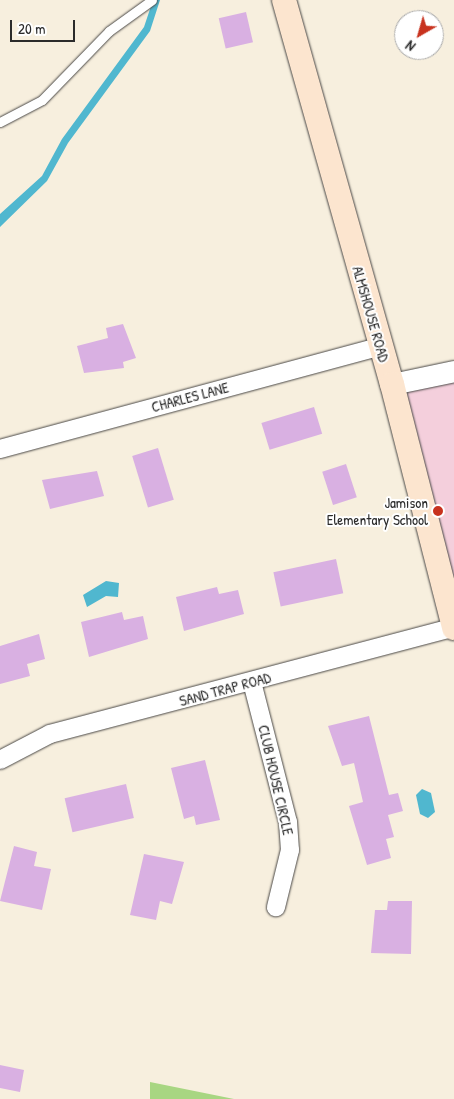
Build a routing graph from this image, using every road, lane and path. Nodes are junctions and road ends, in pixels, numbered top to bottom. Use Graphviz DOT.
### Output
graph roads {
  1 [pos="284,0"];
  2 [pos="148,2"];
  3 [pos="0,122"];
  4 [pos="381,346"];
  5 [pos="454,371"];
  6 [pos="392,384"];
  7 [pos="0,449"];
  8 [pos="454,628"];
  9 [pos="252,682"];
  10 [pos="0,760"];
  11 [pos="276,907"];
  1 -- 4 [label="main road, ALMSHOUSE ROAD"];
  2 -- 3 [label="lane"];
  4 -- 6 [label="main road, ALMSHOUSE ROAD"];
  4 -- 7 [label="street, CHARLES LANE"];
  5 -- 6 [label="street"];
  6 -- 8 [label="main road, ALMSHOUSE ROAD"];
  8 -- 9 [label="street, SAND TRAP ROAD"];
  9 -- 10 [label="street, SAND TRAP ROAD"];
  9 -- 11 [label="street, CLUB HOUSE CIRCLE"];
}
